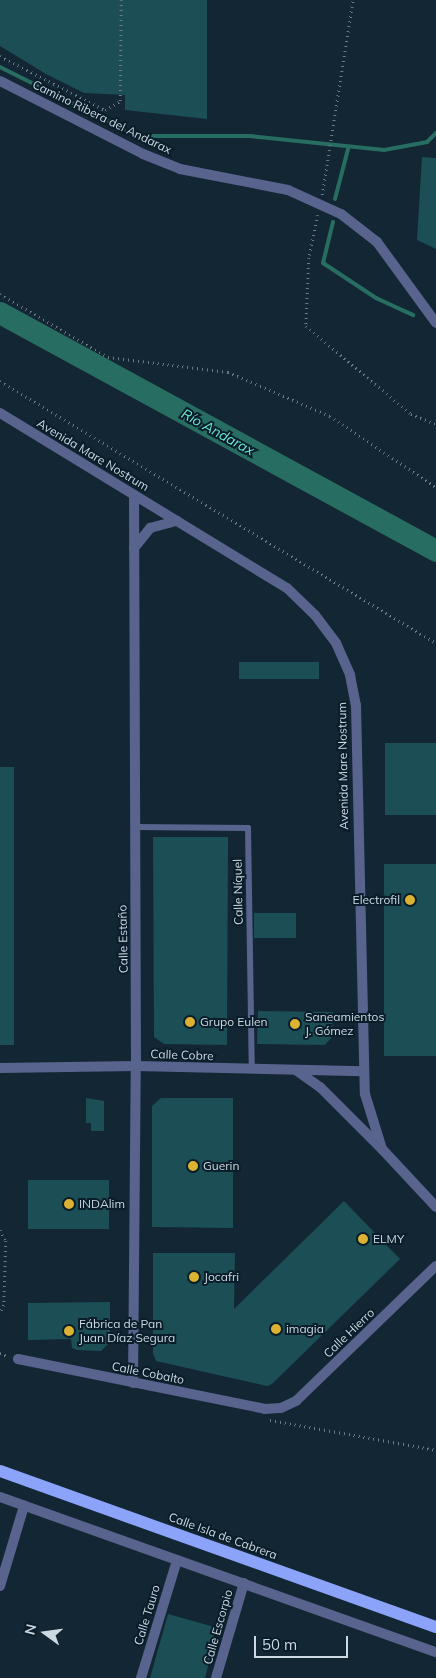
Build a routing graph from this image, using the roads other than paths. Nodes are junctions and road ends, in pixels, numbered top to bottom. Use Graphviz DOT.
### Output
graph roads {
  1 [pos="0,80"];
  2 [pos="436,323"];
  3 [pos="0,413"];
  4 [pos="134,495"];
  5 [pos="177,521"];
  6 [pos="134,548"];
  7 [pos="134,827"];
  8 [pos="136,1066"];
  9 [pos="0,1068"];
  10 [pos="294,1069"];
  11 [pos="252,1070"];
  12 [pos="363,1071"];
  13 [pos="382,1149"];
  14 [pos="436,1206"];
  15 [pos="436,1266"];
  16 [pos="18,1359"];
  17 [pos="133,1383"];
  18 [pos="273,1409"];
  19 [pos="0,1471"];
  20 [pos="0,1497"];
  21 [pos="24,1506"];
  22 [pos="177,1560"];
  23 [pos="244,1583"];
  24 [pos="0,1586"];
  25 [pos="436,1627"];
  26 [pos="436,1652"];
  27 [pos="141,1678"];
  28 [pos="216,1678"];
  1 -- 2 [label="street, Camino Ribera del Andarax"];
  3 -- 4 [label="street, Avenida Mare Nostrum"];
  4 -- 5 [label="street, Avenida Mare Nostrum"];
  4 -- 6 [label="street, Calle Estaño"];
  5 -- 6 [label="street"];
  5 -- 12 [label="street, Avenida Mare Nostrum"];
  6 -- 7 [label="street, Calle Estaño"];
  7 -- 8 [label="street, Calle Estaño"];
  7 -- 11 [label="lane, Calle Níquel"];
  8 -- 9 [label="street, Calle Cobre"];
  8 -- 11 [label="street, Calle Cobre"];
  8 -- 17 [label="street, Calle Estaño"];
  10 -- 11 [label="street, Calle Cobre"];
  10 -- 12 [label="street, Calle Cobre"];
  10 -- 13 [label="street, Avenida Mare Nostrum"];
  12 -- 13 [label="street, Avenida Mare Nostrum"];
  13 -- 14 [label="street, Avenida Mare Nostrum"];
  15 -- 18 [label="street, Calle Hierro"];
  16 -- 17 [label="street, Calle Cobalto"];
  17 -- 18 [label="street, Calle Cobalto"];
  19 -- 25 [label="main road, Calle Isla de Cabrera"];
  20 -- 21 [label="street"];
  21 -- 22 [label="street"];
  21 -- 24 [label="street"];
  22 -- 23 [label="street"];
  22 -- 27 [label="street, Calle Tauro"];
  23 -- 26 [label="street"];
  23 -- 28 [label="street, Calle Escorpio"];
}
